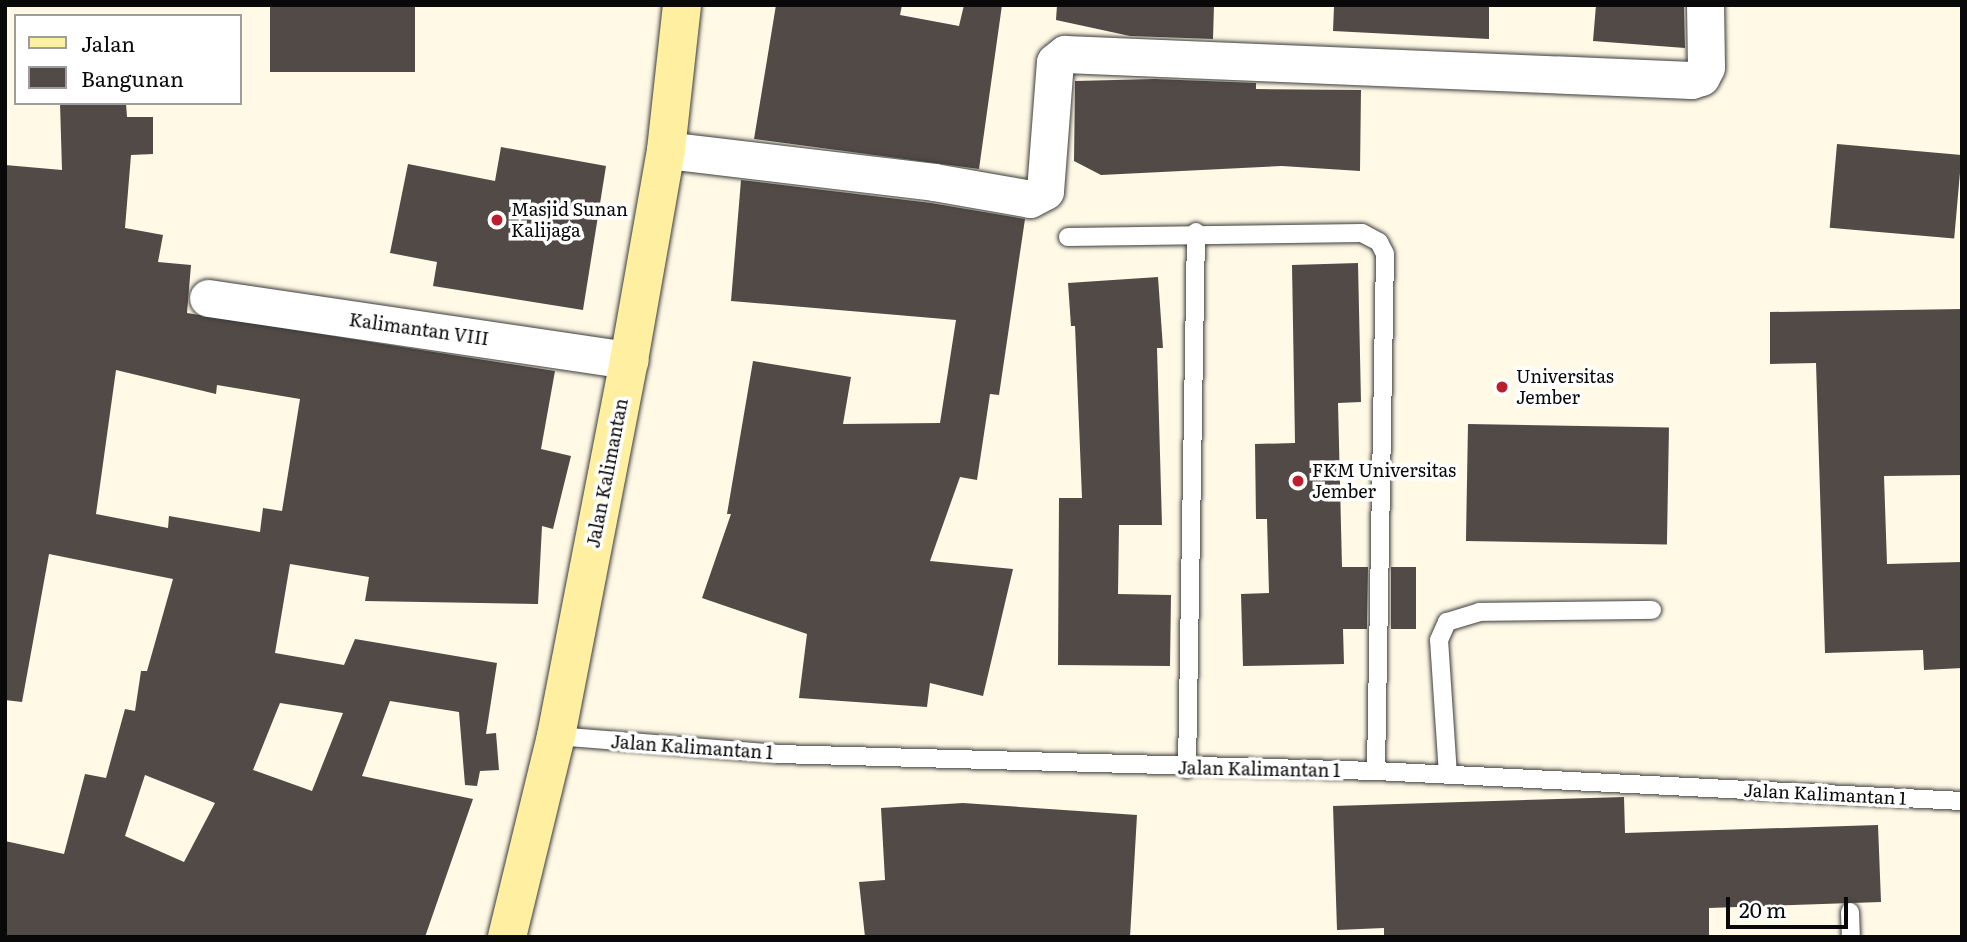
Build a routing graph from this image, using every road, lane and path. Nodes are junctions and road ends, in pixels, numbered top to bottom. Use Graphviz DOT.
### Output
graph roads {
  1 [pos="682,5"];
  2 [pos="1705,5"];
  3 [pos="666,150"];
  4 [pos="1196,232"];
  5 [pos="1068,237"];
  6 [pos="208,298"];
  7 [pos="629,360"];
  8 [pos="1652,610"];
  9 [pos="556,736"];
  10 [pos="1187,769"];
  11 [pos="1376,771"];
  12 [pos="1448,775"];
  13 [pos="1962,801"];
  14 [pos="1850,912"];
  15 [pos="507,937"];
  16 [pos="1851,937"];
  1 -- 3 [label="main road, Jalan Kalimantan"];
  2 -- 3 [label="street"];
  3 -- 7 [label="main road, Jalan Kalimantan"];
  4 -- 5 [label="lane"];
  4 -- 10 [label="lane"];
  4 -- 11 [label="lane"];
  6 -- 7 [label="street, Kalimantan VIII"];
  7 -- 9 [label="main road, Jalan Kalimantan"];
  8 -- 12 [label="lane"];
  9 -- 10 [label="lane, Jalan Kalimantan 1"];
  9 -- 15 [label="main road, Jalan Kalimantan"];
  10 -- 11 [label="lane, Jalan Kalimantan 1"];
  11 -- 12 [label="lane, Jalan Kalimantan 1"];
  12 -- 13 [label="lane, Jalan Kalimantan 1"];
  14 -- 16 [label="lane"];
}
